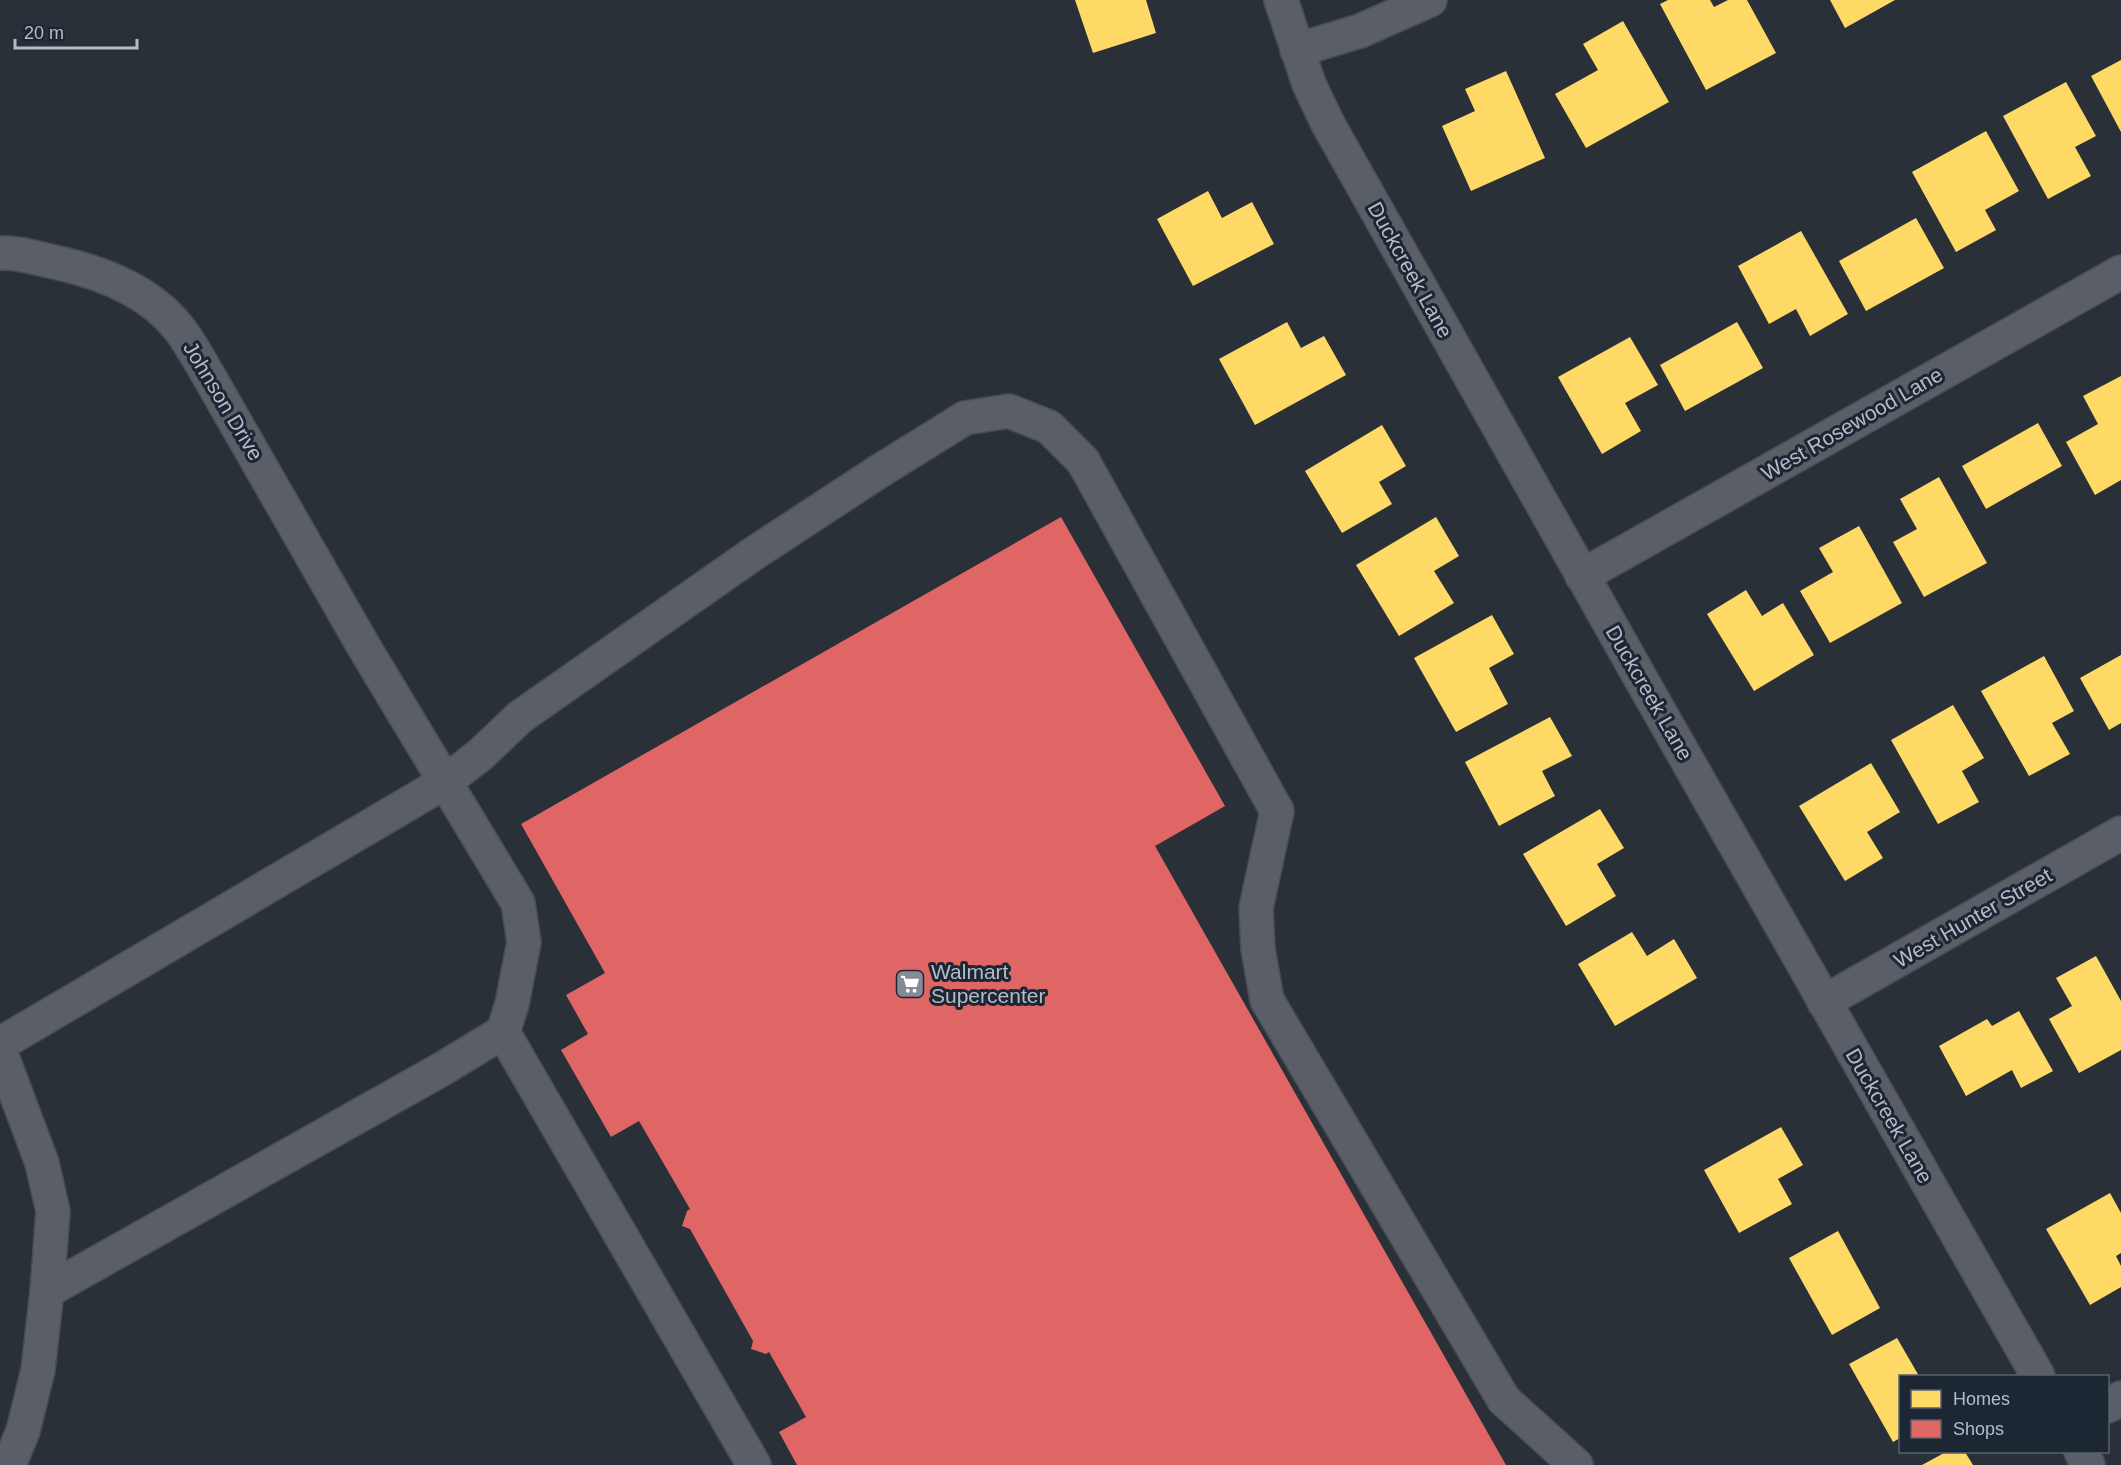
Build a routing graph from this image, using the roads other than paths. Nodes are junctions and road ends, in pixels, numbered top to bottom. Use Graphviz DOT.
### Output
graph roads {
  1 [pos="1281,0"];
  2 [pos="1430,0"];
  3 [pos="1297,50"];
  4 [pos="0,253"];
  5 [pos="2121,272"];
  6 [pos="1582,576"];
  7 [pos="445,782"];
  8 [pos="2121,833"];
  9 [pos="1824,1002"];
  10 [pos="503,1032"];
  11 [pos="0,1044"];
  12 [pos="0,1051"];
  13 [pos="47,1291"];
  14 [pos="2037,1375"];
  15 [pos="9,1465"];
  16 [pos="754,1465"];
  17 [pos="1576,1465"];
  1 -- 3 [label="street, Duckcreek Lane"];
  2 -- 3 [label="street"];
  3 -- 6 [label="street, Duckcreek Lane"];
  4 -- 7 [label="street, Johnson Drive"];
  5 -- 6 [label="street, West Rosewood Lane"];
  6 -- 9 [label="street, Duckcreek Lane"];
  7 -- 10 [label="street, Johnson Drive"];
  7 -- 11 [label="street"];
  7 -- 17 [label="street"];
  8 -- 9 [label="street, West Hunter Street"];
  9 -- 14 [label="street, Duckcreek Lane"];
  10 -- 13 [label="street"];
  10 -- 16 [label="street"];
  12 -- 13 [label="street"];
  13 -- 15 [label="street"];
}
